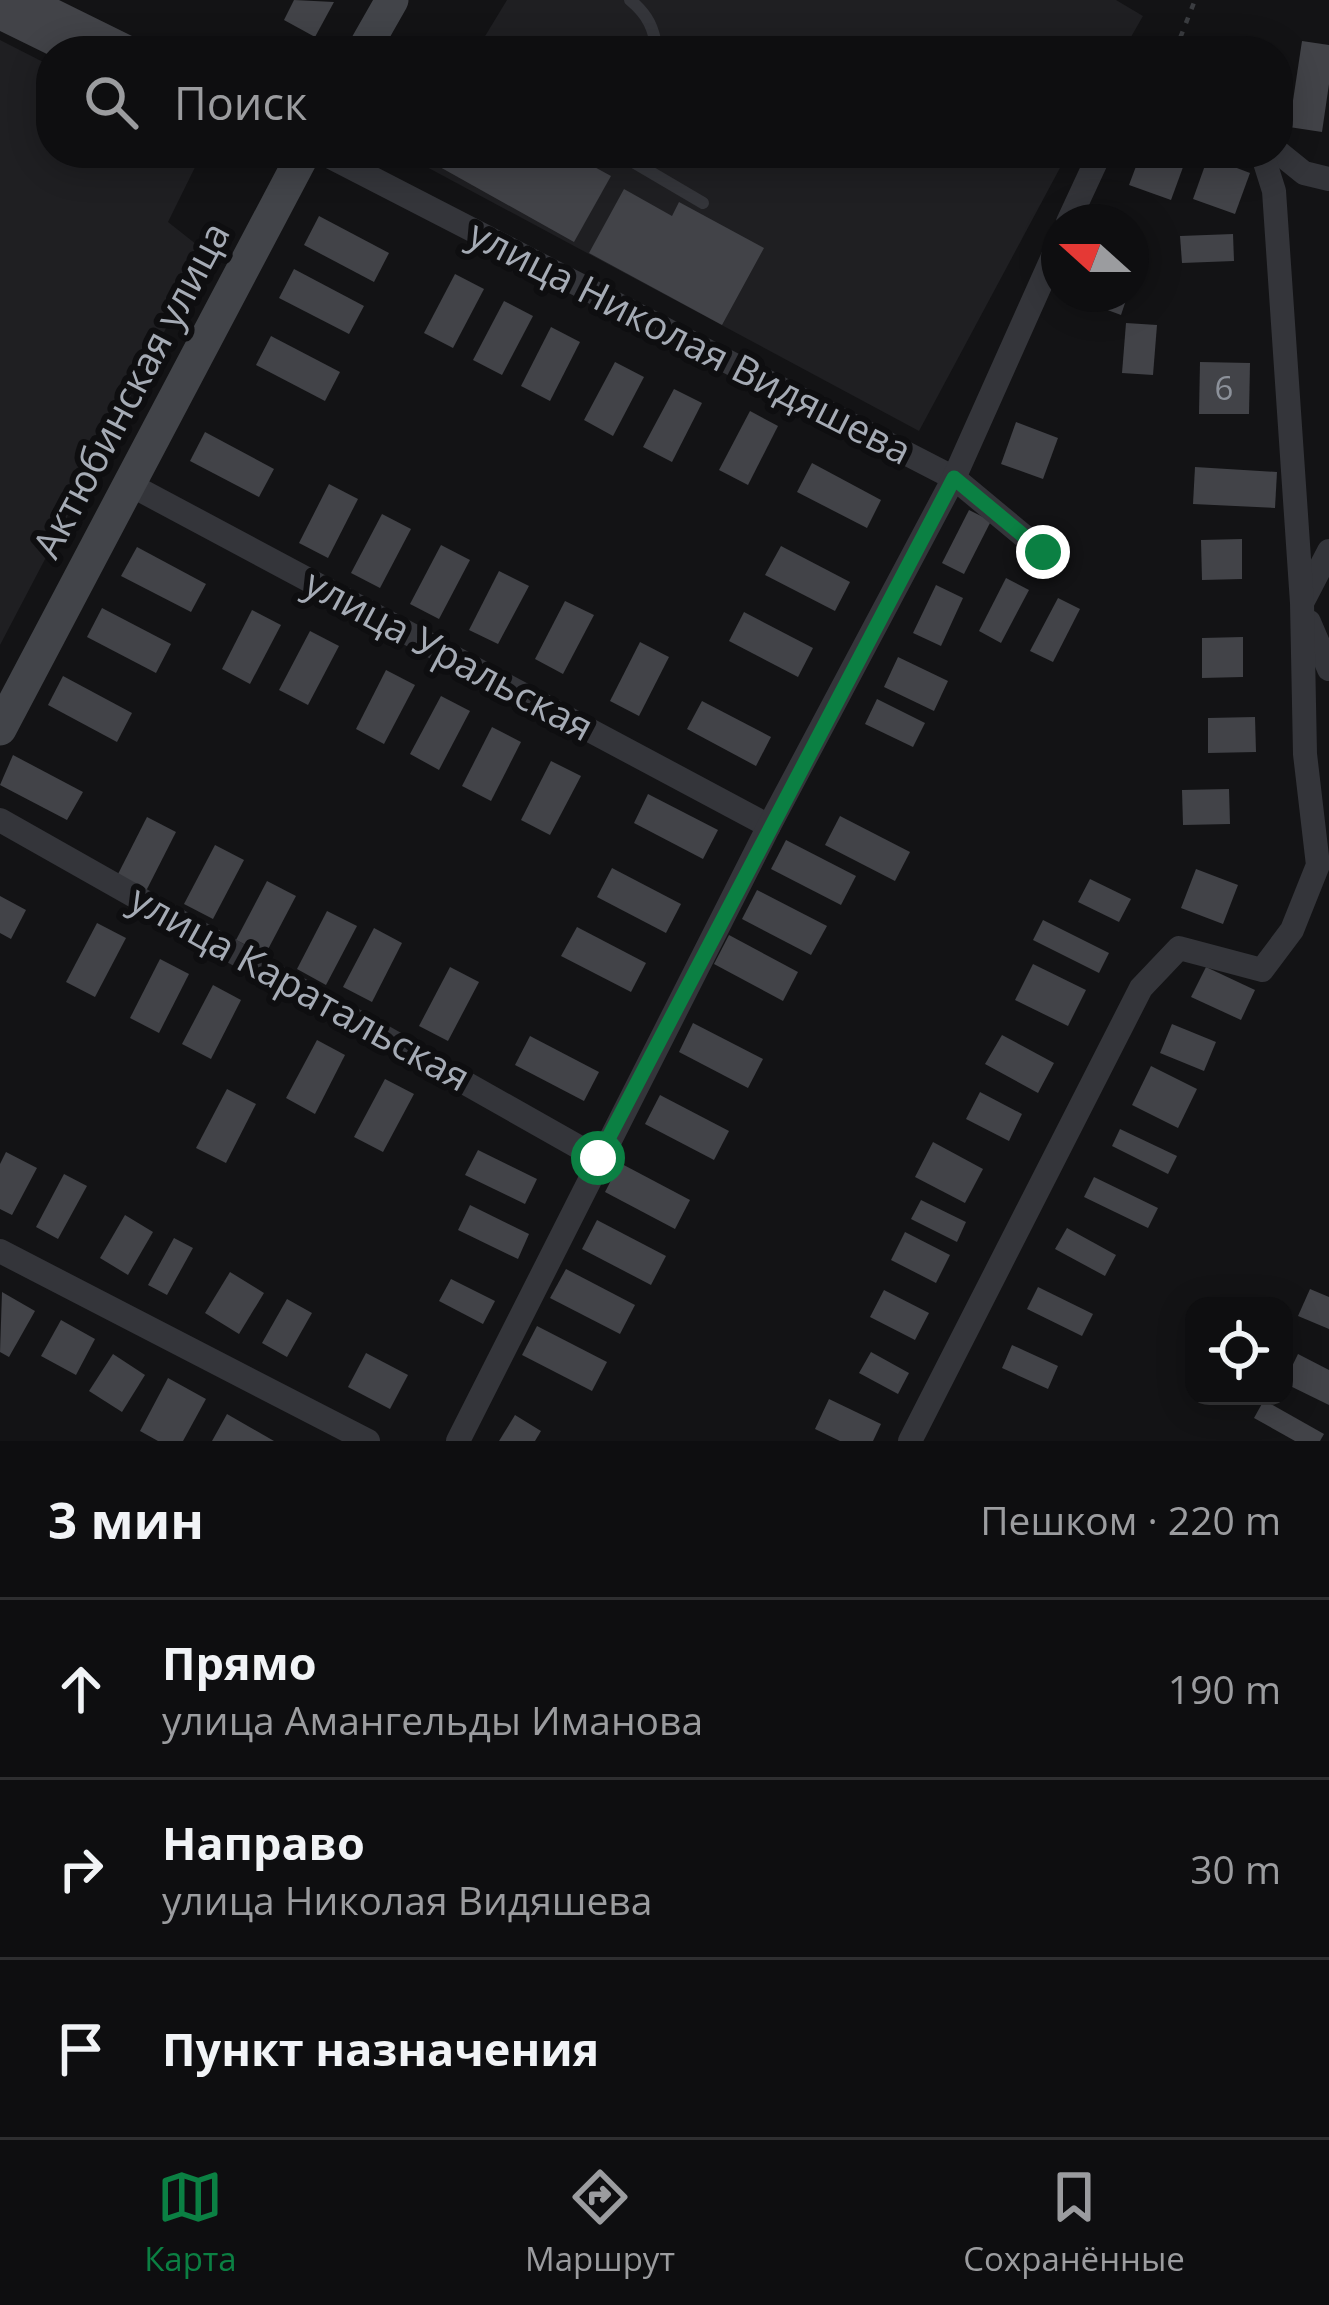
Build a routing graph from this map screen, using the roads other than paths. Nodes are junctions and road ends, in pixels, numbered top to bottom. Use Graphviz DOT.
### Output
graph roads {
  1 [pos="392,0"];
  2 [pos="630,0"];
  3 [pos="372,36"];
  4 [pos="654,36"];
  5 [pos="1293,164"];
  6 [pos="296,168"];
  7 [pos="352,168"];
  8 [pos="644,168"];
  9 [pos="1093,168"];
  10 [pos="1267,168"];
  11 [pos="1329,179"];
  12 [pos="703,203"];
  13 [pos="1076,204"];
  14 [pos="1041,283"];
  15 [pos="954,478"];
  16 [pos="129,484"];
  17 [pos="1329,551"];
  18 [pos="1043,552"];
  19 [pos="1302,603"];
  20 [pos="1329,669"];
  21 [pos="0,729"];
  22 [pos="0,820"];
  23 [pos="769,826"];
  24 [pos="598,1158"];
  25 [pos="0,1251"];
  26 [pos="368,1441"];
  27 [pos="458,1441"];
  28 [pos="910,1441"];
  1 -- 3 [label="street"];
  2 -- 4 [label="lane"];
  5 -- 11 [label="street"];
  6 -- 16 [label="street, Актюбинская улица"];
  7 -- 15 [label="street, улица Николая Видяшева"];
  8 -- 12 [label="lane"];
  9 -- 13 [label="street"];
  10 -- 19 [label="street"];
  14 -- 15 [label="street"];
  15 -- 18 [label="street, улица Николая Видяшева"];
  15 -- 23 [label="street"];
  16 -- 21 [label="street, Актюбинская улица"];
  16 -- 23 [label="street, улица Уральская"];
  17 -- 19 [label="street"];
  19 -- 20 [label="street"];
  19 -- 28 [label="street"];
  22 -- 24 [label="street, улица Каратальская"];
  23 -- 24 [label="street"];
  24 -- 27 [label="street"];
  25 -- 26 [label="street"];
}
